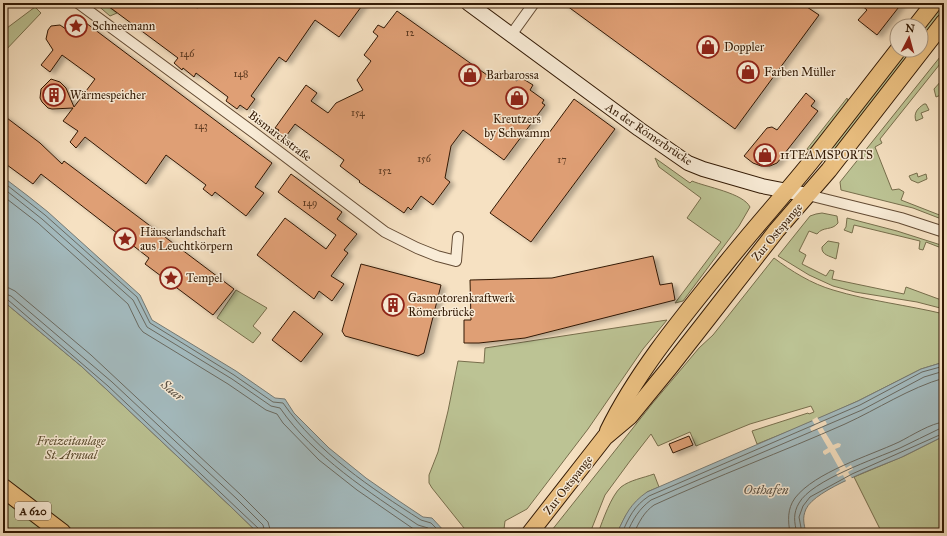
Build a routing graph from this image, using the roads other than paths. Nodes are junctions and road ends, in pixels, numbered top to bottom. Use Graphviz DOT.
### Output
graph roads {
  1 [pos="78,3"];
  2 [pos="468,3"];
  3 [pos="534,3"];
  4 [pos="934,3"];
  5 [pos="922,18"];
  6 [pos="944,22"];
  7 [pos="511,35"];
  8 [pos="892,58"];
  9 [pos="785,191"];
  10 [pos="808,195"];
  11 [pos="944,232"];
  12 [pos="458,237"];
  13 [pos="605,438"];
  14 [pos="3,488"];
  15 [pos="62,533"];
  16 [pos="530,533"];
  1 -- 12 [label="street, Bismarckstraße"];
  2 -- 7 [label="street, An der Römerbrücke"];
  3 -- 7 [label="street"];
  4 -- 5 [label="main road"];
  6 -- 10 [label="main road, Zur Ostspange"];
  7 -- 9 [label="street, An der Römerbrücke"];
  8 -- 9 [label="main road, Zur Ostspange"];
  9 -- 10 [label="street, An der Römerbrücke"];
  9 -- 13 [label="main road, Zur Ostspange"];
  10 -- 11 [label="street, An der Römerbrücke"];
  10 -- 13 [label="main road, Zur Ostspange"];
  13 -- 16 [label="main road, Zur Ostspange"];
  14 -- 15 [label="highway, A 620"];
}
